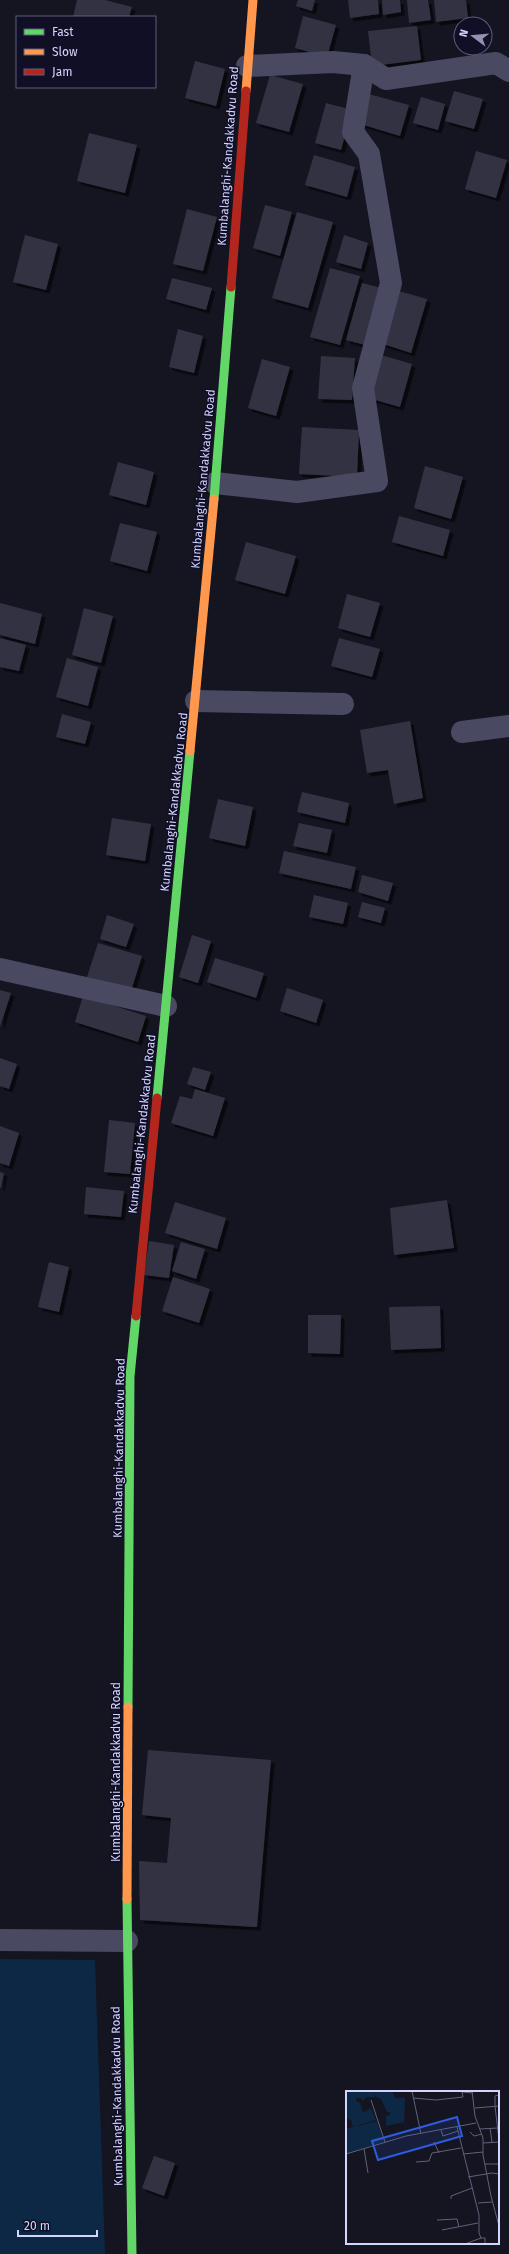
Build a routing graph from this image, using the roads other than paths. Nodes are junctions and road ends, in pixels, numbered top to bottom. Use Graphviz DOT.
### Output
graph roads {
  1 [pos="253,0"];
  2 [pos="364,65"];
  3 [pos="247,66"];
  4 [pos="509,71"];
  5 [pos="215,482"];
  6 [pos="196,701"];
  7 [pos="343,704"];
  8 [pos="509,726"];
  9 [pos="462,732"];
  10 [pos="0,969"];
  11 [pos="166,1006"];
  12 [pos="0,1940"];
  13 [pos="127,1941"];
  14 [pos="132,2254"];
  1 -- 3 [label="main road, Kumbalanghi-Kandakkadvu Road"];
  2 -- 3 [label="street"];
  2 -- 4 [label="street"];
  2 -- 5 [label="street"];
  3 -- 5 [label="main road, Kumbalanghi-Kandakkadvu Road"];
  5 -- 6 [label="main road, Kumbalanghi-Kandakkadvu Road"];
  6 -- 7 [label="street"];
  6 -- 11 [label="main road, Kumbalanghi-Kandakkadvu Road"];
  8 -- 9 [label="street"];
  10 -- 11 [label="street"];
  11 -- 13 [label="main road, Kumbalanghi-Kandakkadvu Road"];
  12 -- 13 [label="street"];
  13 -- 14 [label="main road, Kumbalanghi-Kandakkadvu Road"];
}
